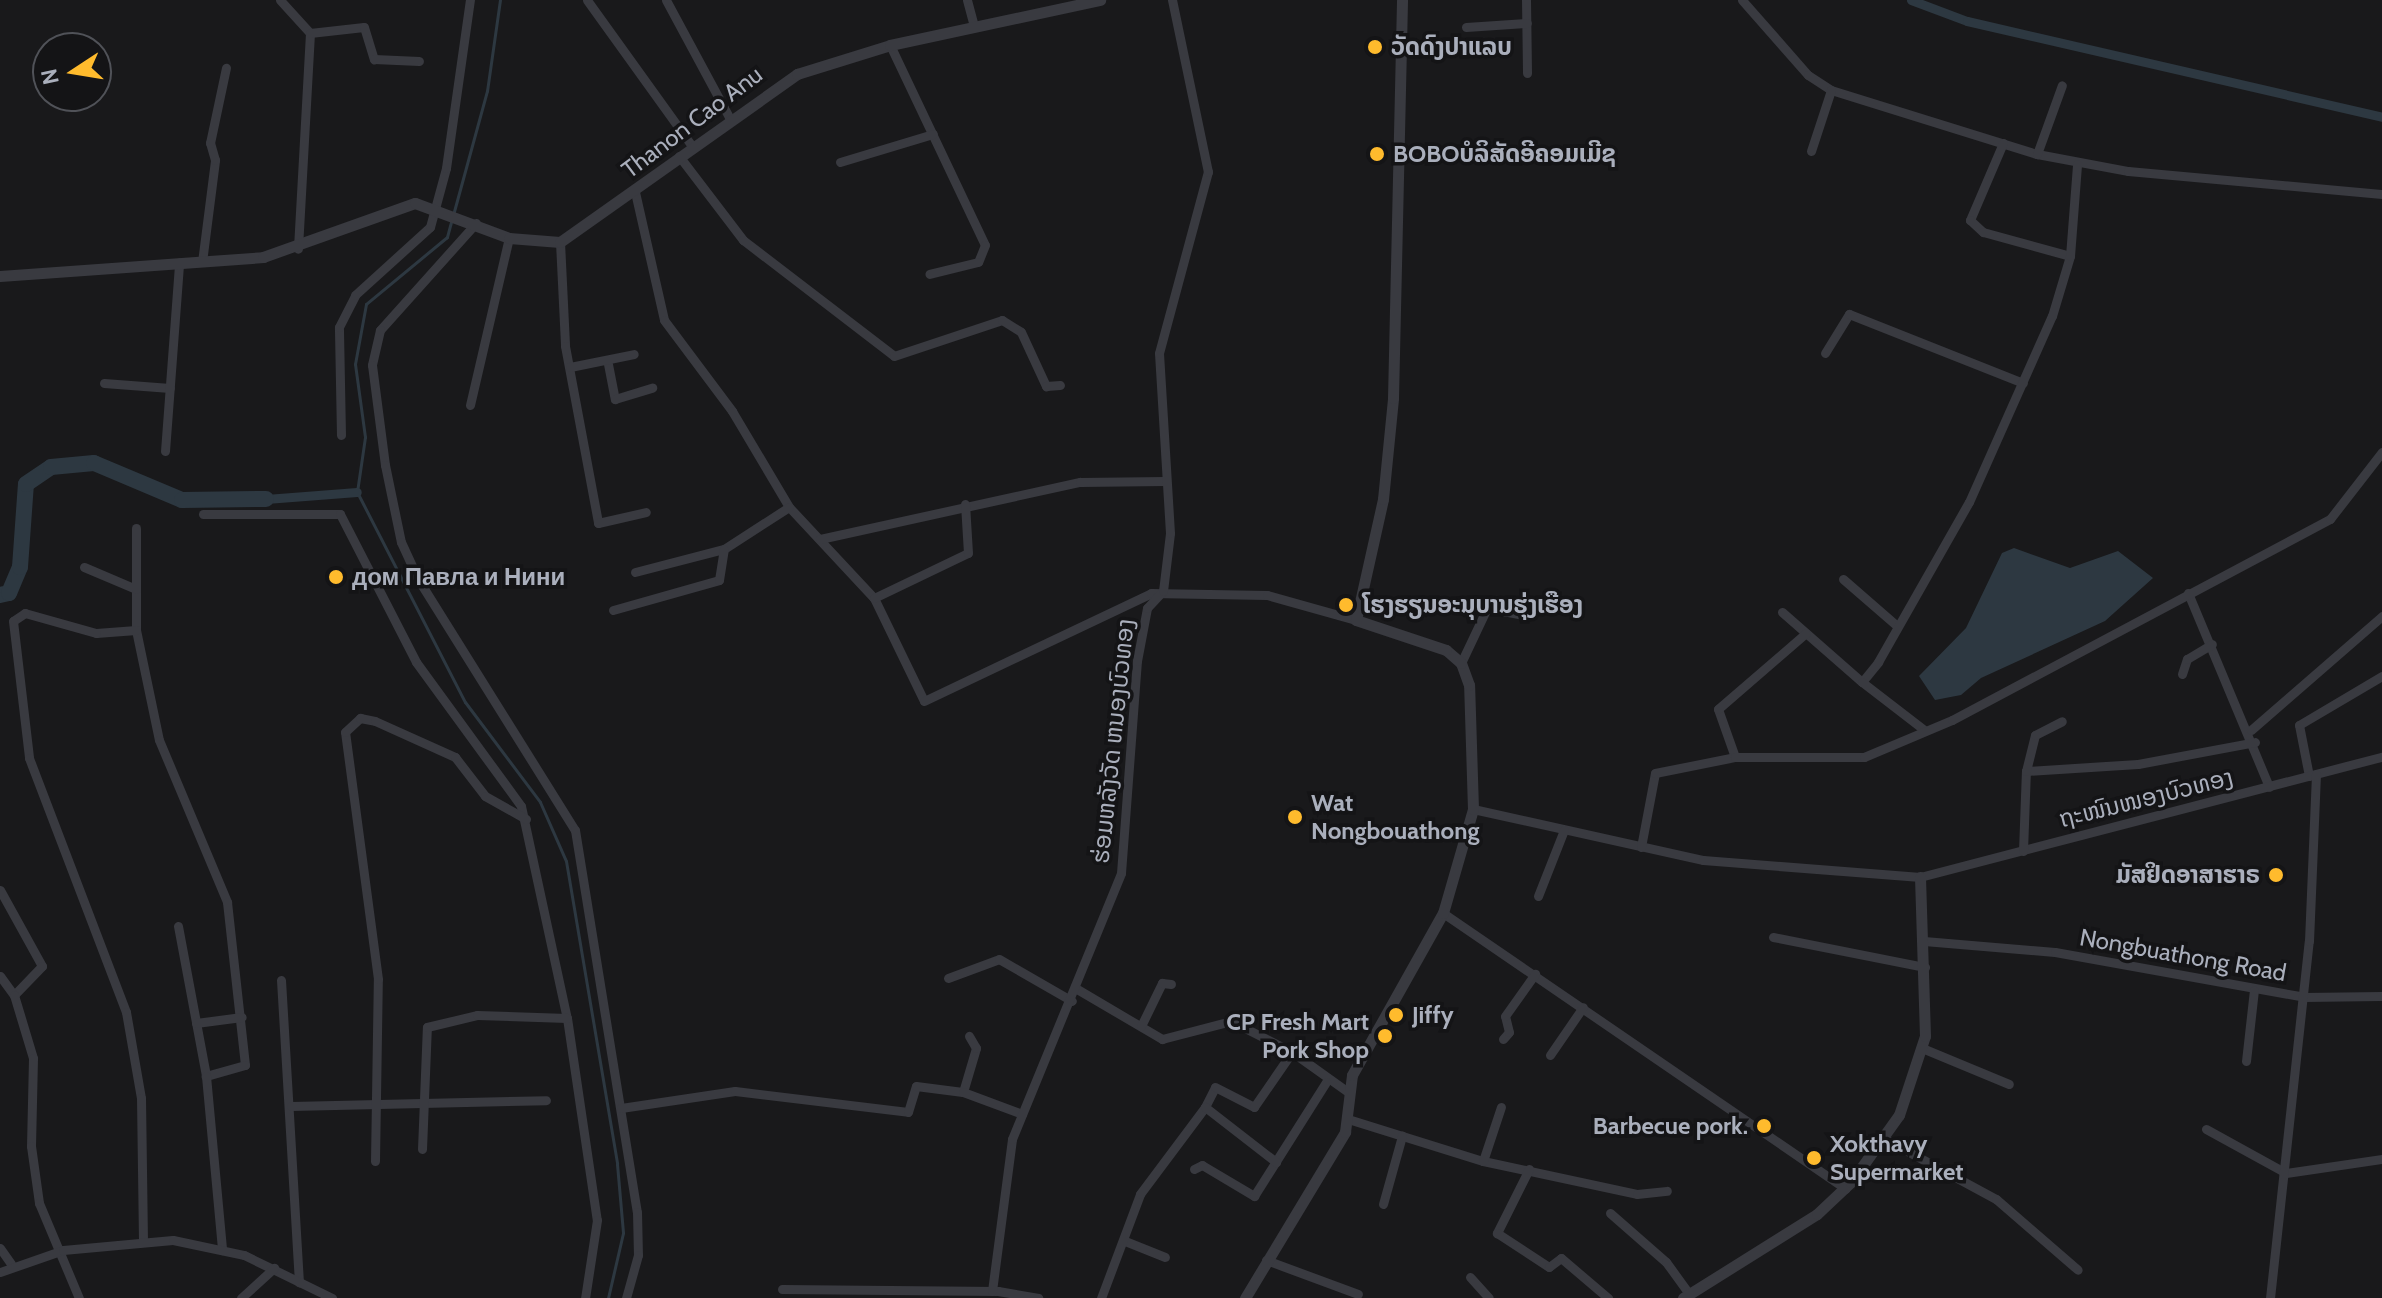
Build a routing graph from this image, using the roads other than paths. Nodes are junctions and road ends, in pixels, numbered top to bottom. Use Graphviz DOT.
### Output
graph roads {
  1 [pos="280,0"];
  2 [pos="470,0"];
  3 [pos="587,0"];
  4 [pos="666,0"];
  5 [pos="967,0"];
  6 [pos="1100,0"];
  7 [pos="1172,0"];
  8 [pos="1402,0"];
  9 [pos="1526,0"];
  10 [pos="1742,0"];
  11 [pos="1527,23"];
  12 [pos="974,27"];
  13 [pos="1466,27"];
  14 [pos="310,33"];
  15 [pos="890,45"];
  16 [pos="419,61"];
  17 [pos="226,68"];
  18 [pos="1527,73"];
  19 [pos="2062,85"];
  20 [pos="1831,90"];
  21 [pos="729,117"];
  22 [pos="933,134"];
  23 [pos="2003,143"];
  24 [pos="692,146"];
  25 [pos="1811,151"];
  26 [pos="2037,154"];
  27 [pos="679,156"];
  28 [pos="840,162"];
  29 [pos="2077,164"];
  30 [pos="635,192"];
  31 [pos="2382,194"];
  32 [pos="441,207"];
  33 [pos="476,223"];
  34 [pos="509,238"];
  35 [pos="560,242"];
  36 [pos="298,249"];
  37 [pos="2070,256"];
  38 [pos="202,262"];
  39 [pos="179,263"];
  40 [pos="929,274"];
  41 [pos="0,276"];
  42 [pos="1825,353"];
  43 [pos="634,354"];
  44 [pos="608,364"];
  45 [pos="570,367"];
  46 [pos="104,383"];
  47 [pos="2023,383"];
  48 [pos="1060,385"];
  49 [pos="170,388"];
  50 [pos="652,388"];
  51 [pos="470,405"];
  52 [pos="341,435"];
  53 [pos="165,451"];
  54 [pos="2382,452"];
  55 [pos="1165,481"];
  56 [pos="965,504"];
  57 [pos="789,507"];
  58 [pos="646,512"];
  59 [pos="203,514"];
  60 [pos="136,528"];
  61 [pos="820,539"];
  62 [pos="724,549"];
  63 [pos="84,567"];
  64 [pos="635,572"];
  65 [pos="1843,579"];
  66 [pos="136,589"];
  67 [pos="1163,591"];
  68 [pos="2188,593"];
  69 [pos="874,598"];
  70 [pos="613,610"];
  71 [pos="1782,612"];
  72 [pos="1529,616"];
  73 [pos="2382,616"];
  74 [pos="1356,620"];
  75 [pos="1896,625"];
  76 [pos="136,630"];
  77 [pos="1806,633"];
  78 [pos="2212,644"];
  79 [pos="1461,663"];
  80 [pos="2182,674"];
  81 [pos="2382,676"];
  82 [pos="1862,682"];
  83 [pos="2062,721"];
  84 [pos="1923,729"];
  85 [pos="2251,730"];
  86 [pos="2255,742"];
  87 [pos="1735,757"];
  88 [pos="2382,757"];
  89 [pos="2026,771"];
  90 [pos="2312,775"];
  91 [pos="2269,787"];
  92 [pos="1473,809"];
  93 [pos="526,819"];
  94 [pos="1564,830"];
  95 [pos="1641,847"];
  96 [pos="2023,851"];
  97 [pos="1920,877"];
  98 [pos="0,890"];
  99 [pos="1538,896"];
  100 [pos="1443,913"];
  101 [pos="178,926"];
  102 [pos="1773,937"];
  103 [pos="1924,941"];
  104 [pos="1925,967"];
  105 [pos="1535,974"];
  106 [pos="0,976"];
  107 [pos="948,978"];
  108 [pos="281,980"];
  109 [pos="1171,984"];
  110 [pos="1077,989"];
  111 [pos="2254,990"];
  112 [pos="14,995"];
  113 [pos="2382,996"];
  114 [pos="2304,997"];
  115 [pos="1072,1001"];
  116 [pos="1583,1007"];
  117 [pos="242,1017"];
  118 [pos="567,1018"];
  119 [pos="196,1023"];
  120 [pos="1141,1026"];
  121 [pos="969,1036"];
  122 [pos="1503,1039"];
  123 [pos="1922,1048"];
  124 [pos="1292,1052"];
  125 [pos="1550,1055"];
  126 [pos="2246,1061"];
  127 [pos="206,1076"];
  128 [pos="1326,1082"];
  129 [pos="2009,1084"];
  130 [pos="963,1092"];
  131 [pos="1348,1092"];
  132 [pos="546,1100"];
  133 [pos="423,1101"];
  134 [pos="376,1102"];
  135 [pos="291,1106"];
  136 [pos="1205,1107"];
  137 [pos="1501,1107"];
  138 [pos="621,1108"];
  139 [pos="1022,1114"];
  140 [pos="1348,1119"];
  141 [pos="2206,1129"];
  142 [pos="1402,1136"];
  143 [pos="1885,1139"];
  144 [pos="422,1149"];
  145 [pos="2382,1159"];
  146 [pos="375,1161"];
  147 [pos="1483,1161"];
  148 [pos="1276,1162"];
  149 [pos="1194,1169"];
  150 [pos="1529,1169"];
  151 [pos="2286,1173"];
  152 [pos="1846,1189"];
  153 [pos="1667,1191"];
  154 [pos="1383,1204"];
  155 [pos="1610,1213"];
  156 [pos="143,1238"];
  157 [pos="1125,1241"];
  158 [pos="0,1248"];
  159 [pos="63,1250"];
  160 [pos="222,1250"];
  161 [pos="1165,1257"];
  162 [pos="1266,1260"];
  163 [pos="11,1264"];
  164 [pos="274,1268"];
  165 [pos="2078,1270"];
  166 [pos="0,1272"];
  167 [pos="1470,1277"];
  168 [pos="299,1282"];
  169 [pos="782,1289"];
  170 [pos="992,1291"];
  171 [pos="868,1294"];
  172 [pos="932,1294"];
  173 [pos="1358,1294"];
  174 [pos="1686,1296"];
  175 [pos="79,1298"];
  176 [pos="241,1298"];
  177 [pos="332,1298"];
  178 [pos="585,1298"];
  179 [pos="626,1298"];
  180 [pos="1038,1298"];
  181 [pos="1101,1298"];
  182 [pos="1245,1298"];
  183 [pos="1489,1298"];
  184 [pos="1608,1298"];
  185 [pos="2270,1298"];
  1 -- 14 [label="street"];
  2 -- 32 [label="street"];
  3 -- 24 [label="street"];
  4 -- 21 [label="street"];
  5 -- 12 [label="street"];
  6 -- 12 [label="street, Thanon Cao Anu"];
  7 -- 55 [label="street, ຮ່ອມຫລັງວັດ ຫນອງບົວທອງ"];
  8 -- 74 [label="street"];
  9 -- 11 [label="street"];
  10 -- 20 [label="street"];
  11 -- 13 [label="street"];
  11 -- 18 [label="street"];
  12 -- 15 [label="street, Thanon Cao Anu"];
  14 -- 16 [label="street"];
  14 -- 36 [label="street"];
  15 -- 21 [label="street, Thanon Cao Anu"];
  15 -- 22 [label="street"];
  17 -- 38 [label="street"];
  19 -- 26 [label="street"];
  20 -- 23 [label="street"];
  20 -- 25 [label="street"];
  21 -- 24 [label="street, Thanon Cao Anu"];
  22 -- 28 [label="street"];
  22 -- 40 [label="street"];
  23 -- 26 [label="street"];
  23 -- 37 [label="street"];
  24 -- 27 [label="street, Thanon Cao Anu"];
  26 -- 29 [label="street"];
  27 -- 30 [label="street, Thanon Cao Anu"];
  27 -- 48 [label="street"];
  29 -- 31 [label="street"];
  29 -- 37 [label="street"];
  30 -- 35 [label="street, Thanon Cao Anu"];
  30 -- 57 [label="street"];
  32 -- 33 [label="street"];
  32 -- 36 [label="street"];
  32 -- 52 [label="street"];
  33 -- 34 [label="street"];
  33 -- 138 [label="street"];
  34 -- 35 [label="street"];
  34 -- 51 [label="street"];
  35 -- 45 [label="street"];
  36 -- 38 [label="street"];
  37 -- 47 [label="street"];
  38 -- 39 [label="street"];
  39 -- 41 [label="street"];
  39 -- 49 [label="street"];
  42 -- 47 [label="street"];
  43 -- 44 [label="street"];
  44 -- 45 [label="street"];
  44 -- 50 [label="street"];
  45 -- 58 [label="street"];
  46 -- 49 [label="street"];
  47 -- 75 [label="street"];
  49 -- 53 [label="street"];
  54 -- 68 [label="street"];
  55 -- 56 [label="street"];
  55 -- 67 [label="street, ຮ່ອມຫລັງວັດ ຫນອງບົວທອງ"];
  56 -- 61 [label="street"];
  56 -- 69 [label="street"];
  57 -- 61 [label="street"];
  57 -- 62 [label="street"];
  59 -- 93 [label="street"];
  60 -- 66 [label="street"];
  61 -- 69 [label="street"];
  62 -- 64 [label="street"];
  62 -- 70 [label="street"];
  63 -- 66 [label="street"];
  65 -- 75 [label="street"];
  66 -- 76 [label="street"];
  67 -- 69 [label="street"];
  67 -- 74 [label="street"];
  67 -- 110 [label="street, ຮ່ອມຫລັງວັດ ຫນອງບົວທອງ"];
  68 -- 78 [label="street"];
  68 -- 84 [label="street"];
  71 -- 77 [label="street"];
  72 -- 79 [label="street"];
  73 -- 85 [label="street"];
  74 -- 79 [label="street"];
  75 -- 82 [label="street"];
  76 -- 117 [label="street"];
  76 -- 156 [label="street"];
  77 -- 82 [label="street"];
  77 -- 87 [label="street"];
  78 -- 80 [label="street"];
  78 -- 85 [label="street"];
  79 -- 92 [label="street"];
  81 -- 90 [label="street"];
  82 -- 84 [label="street"];
  83 -- 89 [label="street"];
  84 -- 87 [label="street"];
  85 -- 86 [label="street"];
  86 -- 89 [label="street"];
  86 -- 91 [label="street"];
  87 -- 95 [label="street"];
  88 -- 90 [label="street, ຖະໜົນໜອງບົວທອງ"];
  89 -- 96 [label="street"];
  90 -- 91 [label="street, ຖະໜົນໜອງບົວທອງ"];
  90 -- 114 [label="street"];
  91 -- 96 [label="street, ຖະໜົນໜອງບົວທອງ"];
  92 -- 94 [label="street, ຖະໜົນໜອງບົວທອງ"];
  92 -- 100 [label="street"];
  93 -- 118 [label="street"];
  93 -- 134 [label="street"];
  94 -- 95 [label="street, ຖະໜົນໜອງບົວທອງ"];
  94 -- 99 [label="street"];
  95 -- 97 [label="street, ຖະໜົນໜອງບົວທອງ"];
  96 -- 97 [label="street, ຖະໜົນໜອງບົວທອງ"];
  97 -- 103 [label="street"];
  98 -- 112 [label="street"];
  100 -- 105 [label="street"];
  100 -- 131 [label="street"];
  101 -- 119 [label="street"];
  102 -- 104 [label="street"];
  103 -- 104 [label="street"];
  103 -- 111 [label="street, Nongbuathong Road"];
  104 -- 123 [label="street"];
  105 -- 116 [label="street"];
  105 -- 122 [label="street"];
  106 -- 112 [label="street"];
  107 -- 115 [label="street"];
  108 -- 135 [label="street"];
  109 -- 120 [label="street"];
  110 -- 115 [label="street, ຮ່ອມຫລັງວັດ ຫນອງບົວທອງ"];
  110 -- 120 [label="street"];
  111 -- 114 [label="street, Nongbuathong Road"];
  111 -- 126 [label="street"];
  112 -- 159 [label="street"];
  113 -- 114 [label="street, Nongbuathong Road"];
  114 -- 151 [label="street"];
  115 -- 139 [label="street, ຮ່ອມຫລັງວັດ ຫນອງບົວທອງ"];
  116 -- 125 [label="street"];
  116 -- 152 [label="street"];
  117 -- 119 [label="street"];
  117 -- 127 [label="street"];
  118 -- 133 [label="street"];
  118 -- 178 [label="street"];
  119 -- 127 [label="street"];
  120 -- 124 [label="street"];
  121 -- 130 [label="street"];
  123 -- 129 [label="street"];
  123 -- 143 [label="street"];
  124 -- 128 [label="street"];
  124 -- 136 [label="street"];
  127 -- 160 [label="street"];
  128 -- 131 [label="street"];
  128 -- 148 [label="street"];
  130 -- 138 [label="street"];
  130 -- 139 [label="street"];
  131 -- 140 [label="street"];
  132 -- 133 [label="street"];
  133 -- 134 [label="street"];
  133 -- 144 [label="street"];
  134 -- 135 [label="street"];
  134 -- 146 [label="street"];
  135 -- 168 [label="street"];
  136 -- 148 [label="street"];
  136 -- 157 [label="street"];
  137 -- 147 [label="street"];
  138 -- 179 [label="street"];
  139 -- 170 [label="street, ຮ່ອມຫລັງວັດ ຫນອງບົວທອງ"];
  140 -- 142 [label="street"];
  140 -- 162 [label="street"];
  141 -- 151 [label="street"];
  142 -- 147 [label="street"];
  142 -- 154 [label="street"];
  143 -- 152 [label="street"];
  143 -- 165 [label="street"];
  145 -- 151 [label="street"];
  147 -- 150 [label="street"];
  148 -- 149 [label="street"];
  150 -- 153 [label="street"];
  150 -- 184 [label="street"];
  151 -- 185 [label="street"];
  152 -- 174 [label="street"];
  155 -- 174 [label="street"];
  156 -- 159 [label="street"];
  156 -- 160 [label="street"];
  157 -- 161 [label="street"];
  157 -- 181 [label="street"];
  158 -- 163 [label="street"];
  159 -- 163 [label="street"];
  159 -- 175 [label="street"];
  160 -- 164 [label="street"];
  162 -- 173 [label="street"];
  162 -- 182 [label="street"];
  163 -- 166 [label="street"];
  164 -- 168 [label="street"];
  164 -- 176 [label="street"];
  167 -- 183 [label="street"];
  168 -- 177 [label="street"];
  169 -- 171 [label="street"];
  170 -- 172 [label="street"];
  170 -- 180 [label="street"];
  171 -- 172 [label="street"];
}
